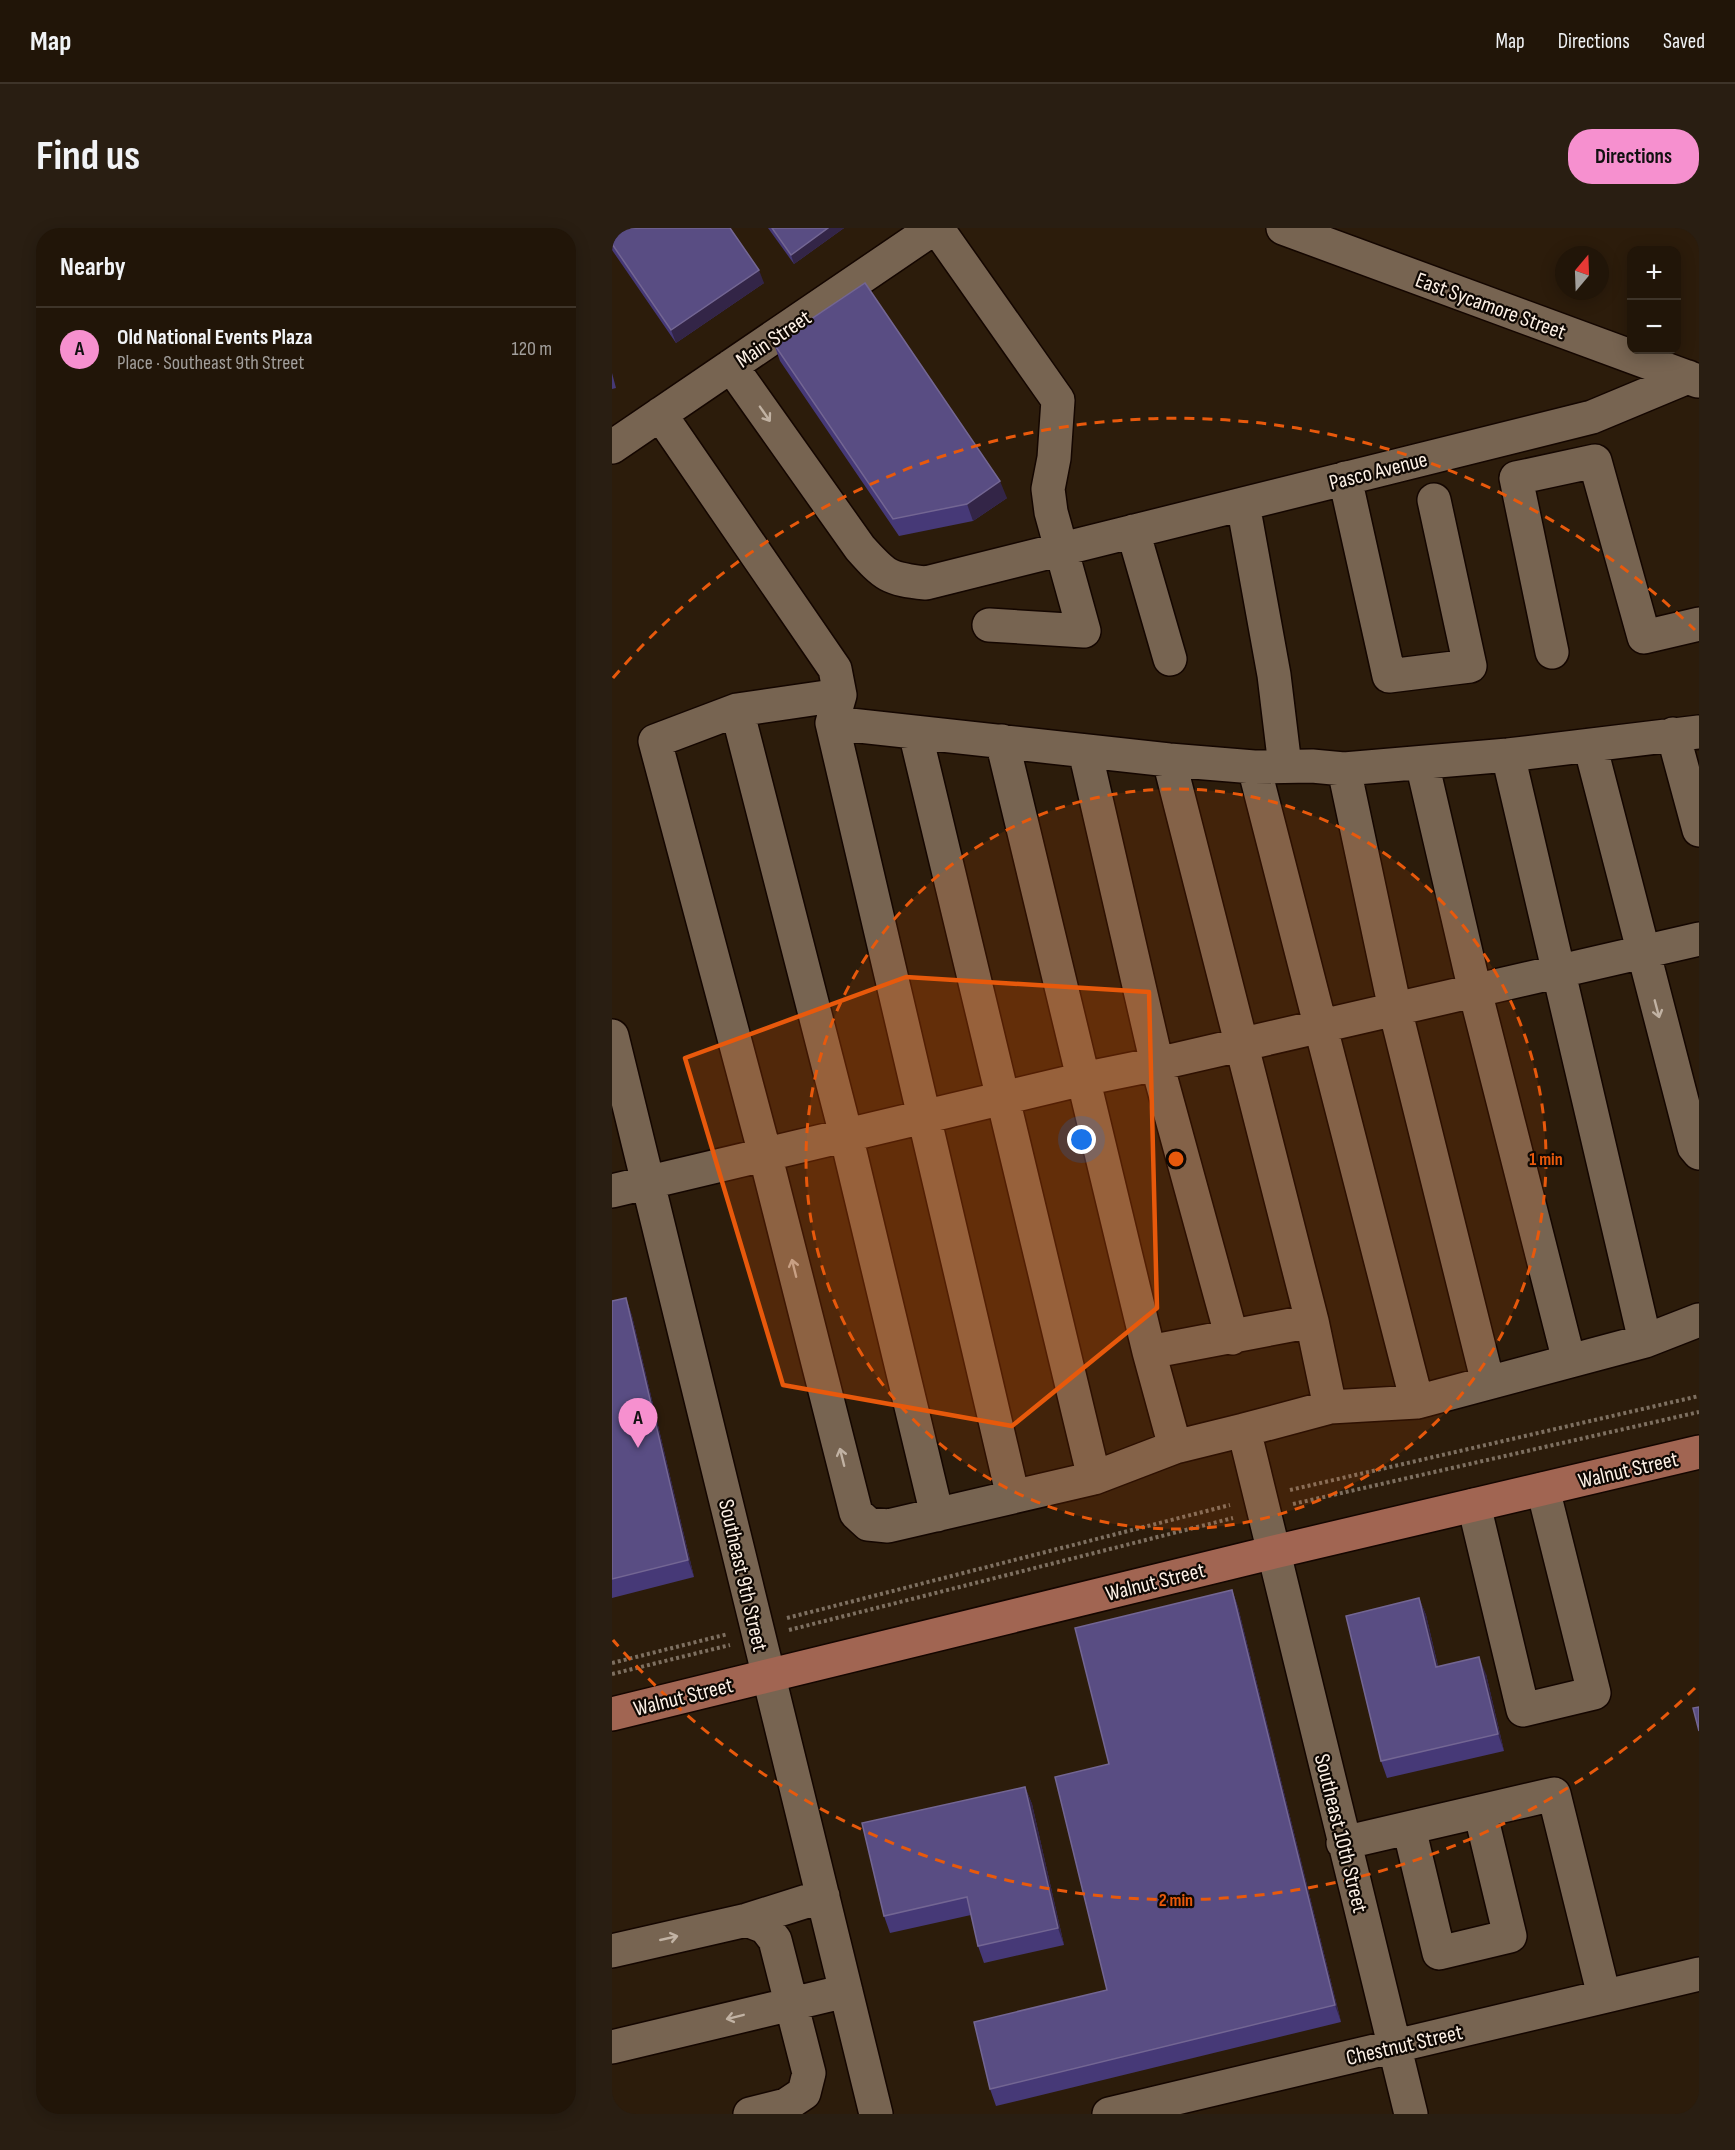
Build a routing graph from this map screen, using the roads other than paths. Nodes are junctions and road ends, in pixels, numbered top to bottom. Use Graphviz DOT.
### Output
graph roads {
  1 [pos="935,228"];
  2 [pos="1283,228"];
  3 [pos="731,366"];
  4 [pos="1694,379"];
  5 [pos="660,414"];
  6 [pos="1504,439"];
  7 [pos="612,447"];
  8 [pos="1345,478"];
  9 [pos="1516,478"];
  10 [pos="1434,500"];
  11 [pos="1243,504"];
  12 [pos="1133,531"];
  13 [pos="1062,548"];
  14 [pos="1699,624"];
  15 [pos="989,625"];
  16 [pos="1552,652"];
  17 [pos="1170,659"];
  18 [pos="836,709"];
  19 [pos="737,710"];
  20 [pos="915,732"];
  21 [pos="1686,733"];
  22 [pos="1002,741"];
  23 [pos="1590,745"];
  24 [pos="1085,751"];
  25 [pos="1508,755"];
  26 [pos="1170,760"];
  27 [pos="1422,763"];
  28 [pos="1270,766"];
  29 [pos="1344,769"];
  30 [pos="1699,830"];
  31 [pos="1699,939"];
  32 [pos="1642,952"];
  33 [pos="1557,972"];
  34 [pos="1475,991"];
  35 [pos="1395,1010"];
  36 [pos="1320,1026"];
  37 [pos="612,1036"];
  38 [pos="1242,1045"];
  39 [pos="1157,1064"];
  40 [pos="1083,1079"];
  41 [pos="1004,1098"];
  42 [pos="925,1118"];
  43 [pos="846,1135"];
  44 [pos="1699,1153"];
  45 [pos="765,1154"];
  46 [pos="646,1182"];
  47 [pos="612,1191"];
  48 [pos="1699,1320"];
  49 [pos="1312,1321"];
  50 [pos="1232,1338"];
  51 [pos="1645,1341"];
  52 [pos="1149,1352"];
  53 [pos="1569,1361"];
  54 [pos="1488,1383"];
  55 [pos="1417,1402"];
  56 [pos="1330,1407"];
  57 [pos="1244,1430"];
  58 [pos="1175,1447"];
  59 [pos="1699,1452"];
  60 [pos="1094,1478"];
  61 [pos="1543,1489"];
  62 [pos="1013,1497"];
  63 [pos="1474,1505"];
  64 [pos="937,1515"];
  65 [pos="1274,1552"];
  66 [pos="768,1675"];
  67 [pos="612,1713"];
  68 [pos="1480,1811"];
  69 [pos="1409,1828"];
  70 [pos="1343,1843"];
  71 [pos="822,1896"];
  72 [pos="747,1920"];
  73 [pos="612,1951"];
  74 [pos="1699,1974"];
  75 [pos="846,1991"];
  76 [pos="1604,1996"];
  77 [pos="791,2003"];
  78 [pos="612,2047"];
  79 [pos="1395,2047"];
  80 [pos="1205,2103"];
  81 [pos="750,2114"];
  82 [pos="876,2114"];
  83 [pos="1109,2114"];
  84 [pos="1411,2114"];
  1 -- 3 [label="street, Main Street"];
  1 -- 13 [label="street"];
  2 -- 4 [label="street, East Sycamore Street"];
  3 -- 5 [label="street, Main Street"];
  3 -- 13 [label="street, Pasco Avenue, one-way"];
  4 -- 6 [label="street, Pasco Avenue"];
  5 -- 7 [label="street, Main Street"];
  5 -- 18 [label="street"];
  6 -- 8 [label="street, Pasco Avenue"];
  6 -- 9 [label="street"];
  8 -- 10 [label="street"];
  8 -- 11 [label="street, Pasco Avenue"];
  9 -- 14 [label="street"];
  9 -- 16 [label="street"];
  11 -- 12 [label="street, Pasco Avenue"];
  11 -- 28 [label="street"];
  12 -- 13 [label="street, Pasco Avenue"];
  12 -- 17 [label="street"];
  13 -- 15 [label="street"];
  18 -- 19 [label="street"];
  18 -- 20 [label="street"];
  18 -- 42 [label="street"];
  19 -- 43 [label="street"];
  19 -- 45 [label="street"];
  20 -- 22 [label="street"];
  20 -- 41 [label="street"];
  21 -- 23 [label="street"];
  21 -- 30 [label="street"];
  22 -- 24 [label="street"];
  22 -- 40 [label="street"];
  23 -- 25 [label="street"];
  23 -- 32 [label="street"];
  24 -- 26 [label="street"];
  24 -- 39 [label="street"];
  25 -- 27 [label="street"];
  25 -- 33 [label="street"];
  26 -- 28 [label="street"];
  26 -- 38 [label="street"];
  27 -- 29 [label="street"];
  27 -- 34 [label="street"];
  28 -- 29 [label="street"];
  28 -- 36 [label="street"];
  29 -- 35 [label="street"];
  31 -- 32 [label="street"];
  32 -- 33 [label="street"];
  32 -- 44 [label="street, one-way"];
  33 -- 34 [label="street"];
  33 -- 51 [label="street"];
  34 -- 35 [label="street"];
  34 -- 53 [label="street"];
  35 -- 36 [label="street"];
  35 -- 54 [label="street"];
  36 -- 38 [label="street"];
  36 -- 55 [label="street"];
  37 -- 46 [label="street, Southeast 9th Street"];
  38 -- 39 [label="street"];
  38 -- 49 [label="street"];
  39 -- 40 [label="street"];
  39 -- 50 [label="street"];
  40 -- 41 [label="street"];
  40 -- 52 [label="street"];
  41 -- 42 [label="street"];
  41 -- 60 [label="street"];
  42 -- 43 [label="street"];
  42 -- 62 [label="street"];
  43 -- 45 [label="street"];
  43 -- 64 [label="street"];
  45 -- 46 [label="street"];
  64 -- 45 [label="street, one-way"];
  46 -- 47 [label="street"];
  46 -- 66 [label="street, Southeast 9th Street"];
  48 -- 51 [label="street"];
  49 -- 50 [label="street"];
  49 -- 56 [label="street"];
  50 -- 52 [label="street"];
  51 -- 53 [label="street"];
  52 -- 58 [label="street"];
  53 -- 54 [label="street"];
  54 -- 55 [label="street"];
  55 -- 56 [label="street"];
  56 -- 57 [label="street"];
  57 -- 58 [label="street"];
  57 -- 65 [label="street, Southeast 10th Street"];
  58 -- 60 [label="street"];
  59 -- 61 [label="main road, Walnut Street"];
  60 -- 62 [label="street"];
  61 -- 63 [label="main road, Walnut Street"];
  61 -- 63 [label="street"];
  62 -- 64 [label="street"];
  63 -- 65 [label="main road, Walnut Street"];
  65 -- 66 [label="main road, Walnut Street"];
  65 -- 70 [label="street, Southeast 10th Street"];
  66 -- 67 [label="main road, Walnut Street"];
  66 -- 71 [label="street, Southeast 9th Street"];
  68 -- 69 [label="street"];
  68 -- 69 [label="street"];
  68 -- 76 [label="street"];
  69 -- 70 [label="street"];
  70 -- 79 [label="street, Southeast 10th Street"];
  71 -- 72 [label="street"];
  71 -- 75 [label="street, Southeast 9th Street"];
  73 -- 72 [label="street, one-way"];
  72 -- 77 [label="street"];
  74 -- 76 [label="street, Chestnut Street"];
  75 -- 77 [label="street"];
  75 -- 82 [label="street, Southeast 9th Street"];
  76 -- 79 [label="street, Chestnut Street"];
  77 -- 78 [label="street, one-way"];
  77 -- 81 [label="street"];
  79 -- 80 [label="street, Chestnut Street"];
  79 -- 84 [label="street, Southeast 10th Street"];
  80 -- 83 [label="street, Chestnut Street"];
}
